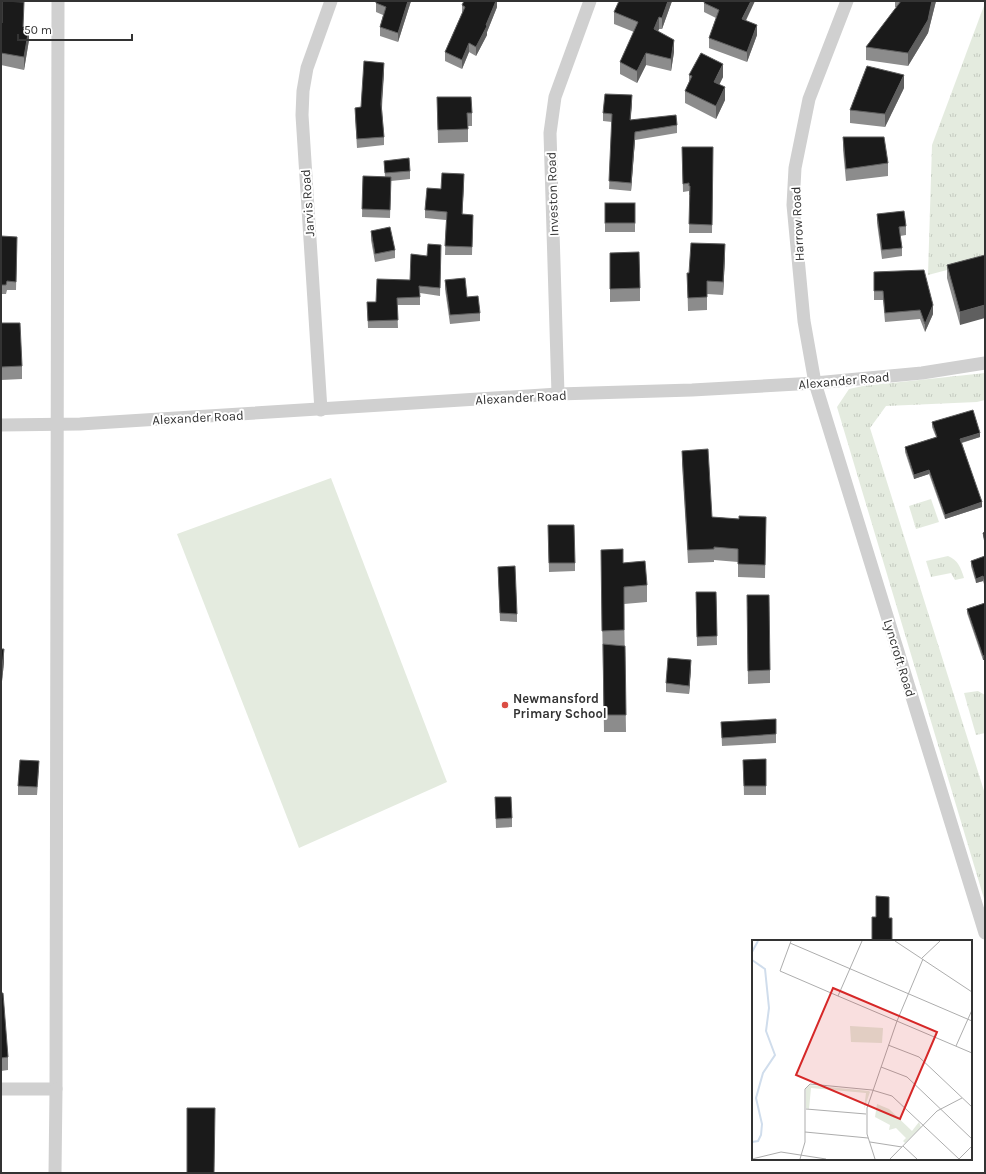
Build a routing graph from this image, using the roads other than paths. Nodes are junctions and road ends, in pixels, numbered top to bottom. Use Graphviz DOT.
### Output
graph roads {
  1 [pos="58,1"];
  2 [pos="331,1"];
  3 [pos="590,1"];
  4 [pos="848,1"];
  5 [pos="985,363"];
  6 [pos="815,383"];
  7 [pos="558,394"];
  8 [pos="321,410"];
  9 [pos="1,425"];
  10 [pos="56,425"];
  11 [pos="985,933"];
  12 [pos="1,1089"];
  13 [pos="56,1089"];
  14 [pos="55,1173"];
  1 -- 10 [label="street"];
  2 -- 8 [label="street, Jarvis Road"];
  3 -- 7 [label="street, Investon Road"];
  4 -- 6 [label="street, Harrow Road"];
  5 -- 6 [label="street, Alexander Road"];
  6 -- 7 [label="street, Alexander Road"];
  6 -- 11 [label="street, Lyncroft Road"];
  7 -- 8 [label="street, Alexander Road"];
  8 -- 10 [label="street, Alexander Road"];
  9 -- 10 [label="street, Alexander Road"];
  10 -- 13 [label="street"];
  12 -- 13 [label="street"];
  13 -- 14 [label="street"];
}
